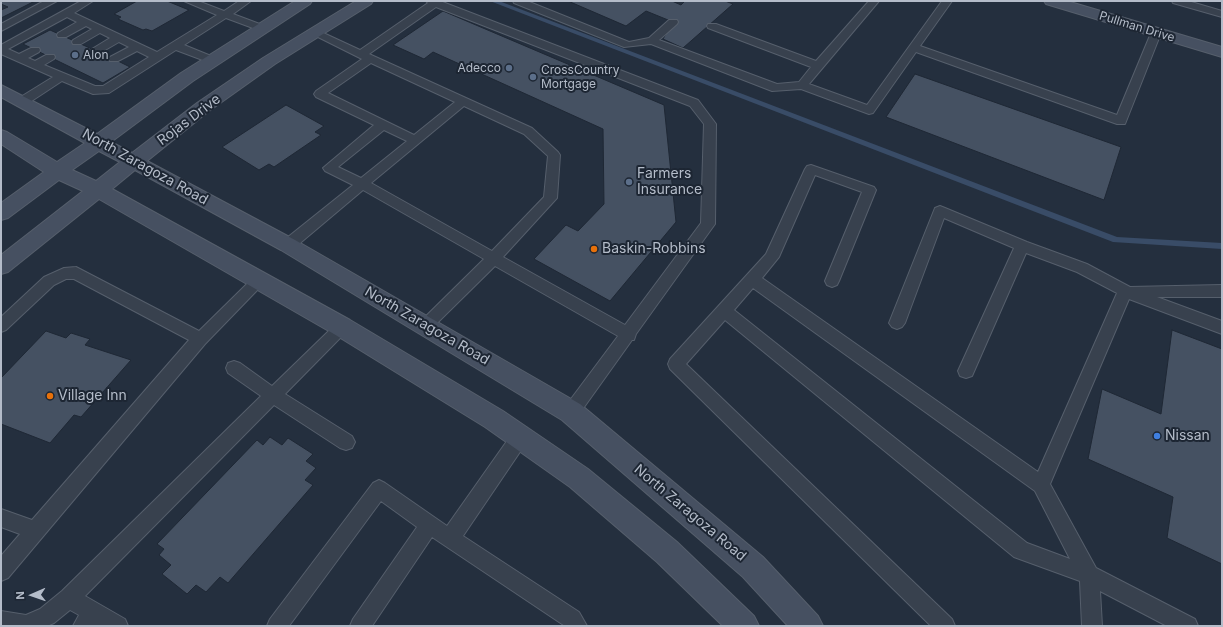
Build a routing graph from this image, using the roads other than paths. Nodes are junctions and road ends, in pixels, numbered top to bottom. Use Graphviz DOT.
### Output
graph roads {
  1 [pos="52,1"];
  2 [pos="88,1"];
  3 [pos="189,1"];
  4 [pos="246,1"];
  5 [pos="304,1"];
  6 [pos="366,1"];
  7 [pos="518,1"];
  8 [pos="874,1"];
  9 [pos="947,1"];
  10 [pos="1051,1"];
  11 [pos="1177,1"];
  12 [pos="433,2"];
  13 [pos="66,13"];
  14 [pos="1222,14"];
  15 [pos="225,15"];
  16 [pos="85,22"];
  17 [pos="673,22"];
  18 [pos="712,26"];
  19 [pos="1,28"];
  20 [pos="261,28"];
  21 [pos="100,29"];
  22 [pos="1156,32"];
  23 [pos="315,33"];
  24 [pos="62,35"];
  25 [pos="118,38"];
  26 [pos="652,41"];
  27 [pos="77,42"];
  28 [pos="137,46"];
  29 [pos="176,46"];
  30 [pos="914,48"];
  31 [pos="1,50"];
  32 [pos="35,50"];
  33 [pos="96,51"];
  34 [pos="1222,52"];
  35 [pos="366,56"];
  36 [pos="50,57"];
  37 [pos="158,57"];
  38 [pos="20,58"];
  39 [pos="114,59"];
  40 [pos="212,60"];
  41 [pos="36,65"];
  42 [pos="68,66"];
  43 [pos="818,66"];
  44 [pos="59,75"];
  45 [pos="87,75"];
  46 [pos="75,82"];
  47 [pos="802,85"];
  48 [pos="1,90"];
  49 [pos="22,101"];
  50 [pos="463,101"];
  51 [pos="383,124"];
  52 [pos="1,136"];
  53 [pos="415,140"];
  54 [pos="98,141"];
  55 [pos="134,162"];
  56 [pos="57,171"];
  57 [pos="362,184"];
  58 [pos="98,190"];
  59 [pos="1,213"];
  60 [pos="288,245"];
  61 [pos="1022,246"];
  62 [pos="492,259"];
  63 [pos="1,266"];
  64 [pos="752,279"];
  65 [pos="260,280"];
  66 [pos="832,281"];
  67 [pos="1125,291"];
  68 [pos="1222,291"];
  69 [pos="724,310"];
  70 [pos="897,322"];
  71 [pos="426,325"];
  72 [pos="1,326"];
  73 [pos="342,327"];
  74 [pos="1222,328"];
  75 [pos="629,335"];
  76 [pos="200,339"];
  77 [pos="234,368"];
  78 [pos="966,371"];
  79 [pos="272,395"];
  80 [pos="571,412"];
  81 [pos="520,437"];
  82 [pos="346,442"];
  83 [pos="1041,484"];
  84 [pos="1,518"];
  85 [pos="430,525"];
  86 [pos="35,530"];
  87 [pos="450,538"];
  88 [pos="1,572"];
  89 [pos="1089,575"];
  90 [pos="69,598"];
  91 [pos="89,619"];
  92 [pos="1,621"];
  93 [pos="118,626"];
  94 [pos="276,626"];
  95 [pos="360,626"];
  96 [pos="577,626"];
  97 [pos="744,626"];
  98 [pos="808,626"];
  99 [pos="945,626"];
  100 [pos="1092,626"];
  101 [pos="1188,626"];
  1 -- 19 [label="lane"];
  2 -- 13 [label="lane"];
  3 -- 15 [label="lane"];
  4 -- 15 [label="lane"];
  5 -- 20 [label="main road"];
  6 -- 23 [label="main road, Rojas Drive"];
  7 -- 26 [label="lane"];
  8 -- 43 [label="lane"];
  9 -- 30 [label="lane"];
  10 -- 22 [label="main road, Pullman Drive"];
  11 -- 14 [label="lane"];
  12 -- 35 [label="lane"];
  12 -- 75 [label="lane"];
  13 -- 16 [label="lane"];
  13 -- 31 [label="lane"];
  15 -- 20 [label="lane"];
  15 -- 29 [label="lane"];
  16 -- 21 [label="lane"];
  16 -- 24 [label="lane"];
  17 -- 26 [label="lane"];
  18 -- 43 [label="lane"];
  20 -- 40 [label="main road"];
  21 -- 25 [label="lane"];
  21 -- 27 [label="lane"];
  22 -- 30 [label="lane"];
  22 -- 34 [label="main road, Pullman Drive"];
  23 -- 35 [label="lane"];
  23 -- 55 [label="main road, Rojas Drive"];
  25 -- 28 [label="lane"];
  25 -- 33 [label="lane"];
  26 -- 47 [label="lane"];
  28 -- 37 [label="lane"];
  28 -- 39 [label="lane"];
  29 -- 37 [label="lane"];
  29 -- 40 [label="lane"];
  30 -- 47 [label="lane"];
  31 -- 38 [label="lane"];
  32 -- 38 [label="lane"];
  35 -- 50 [label="lane"];
  35 -- 51 [label="lane"];
  36 -- 41 [label="lane"];
  37 -- 46 [label="lane"];
  38 -- 41 [label="lane"];
  40 -- 54 [label="main road"];
  41 -- 44 [label="lane"];
  42 -- 44 [label="lane"];
  43 -- 47 [label="lane"];
  44 -- 46 [label="lane"];
  44 -- 49 [label="lane"];
  45 -- 46 [label="lane"];
  48 -- 49 [label="main road, North Zaragoza Road"];
  49 -- 54 [label="main road, North Zaragoza Road"];
  50 -- 53 [label="lane"];
  50 -- 62 [label="lane"];
  51 -- 53 [label="lane"];
  51 -- 57 [label="lane"];
  52 -- 56 [label="main road"];
  53 -- 57 [label="lane"];
  54 -- 55 [label="main road, North Zaragoza Road"];
  54 -- 56 [label="main road"];
  55 -- 58 [label="main road, Rojas Drive"];
  55 -- 60 [label="main road, North Zaragoza Road"];
  56 -- 58 [label="main road"];
  56 -- 59 [label="main road"];
  57 -- 60 [label="lane"];
  57 -- 62 [label="lane"];
  58 -- 63 [label="main road, Rojas Drive"];
  58 -- 65 [label="main road"];
  60 -- 71 [label="main road, North Zaragoza Road"];
  61 -- 67 [label="lane"];
  61 -- 70 [label="lane"];
  61 -- 78 [label="lane"];
  62 -- 71 [label="lane"];
  62 -- 75 [label="lane"];
  64 -- 66 [label="lane"];
  64 -- 69 [label="lane"];
  64 -- 83 [label="lane"];
  65 -- 73 [label="main road"];
  65 -- 76 [label="lane"];
  67 -- 68 [label="lane"];
  67 -- 74 [label="lane"];
  67 -- 83 [label="lane"];
  69 -- 89 [label="lane"];
  69 -- 99 [label="lane"];
  71 -- 80 [label="main road, North Zaragoza Road"];
  72 -- 76 [label="lane"];
  73 -- 79 [label="lane"];
  73 -- 81 [label="main road"];
  75 -- 80 [label="lane"];
  76 -- 86 [label="lane"];
  77 -- 79 [label="lane"];
  79 -- 82 [label="lane"];
  79 -- 90 [label="lane"];
  80 -- 98 [label="main road, North Zaragoza Road"];
  81 -- 87 [label="lane"];
  81 -- 97 [label="main road"];
  83 -- 89 [label="lane"];
  84 -- 86 [label="lane"];
  85 -- 87 [label="lane"];
  85 -- 94 [label="lane"];
  85 -- 95 [label="lane"];
  86 -- 88 [label="lane"];
  87 -- 96 [label="lane"];
  89 -- 100 [label="lane"];
  89 -- 101 [label="lane"];
  90 -- 91 [label="lane"];
  90 -- 92 [label="lane"];
  91 -- 93 [label="lane"];
}
